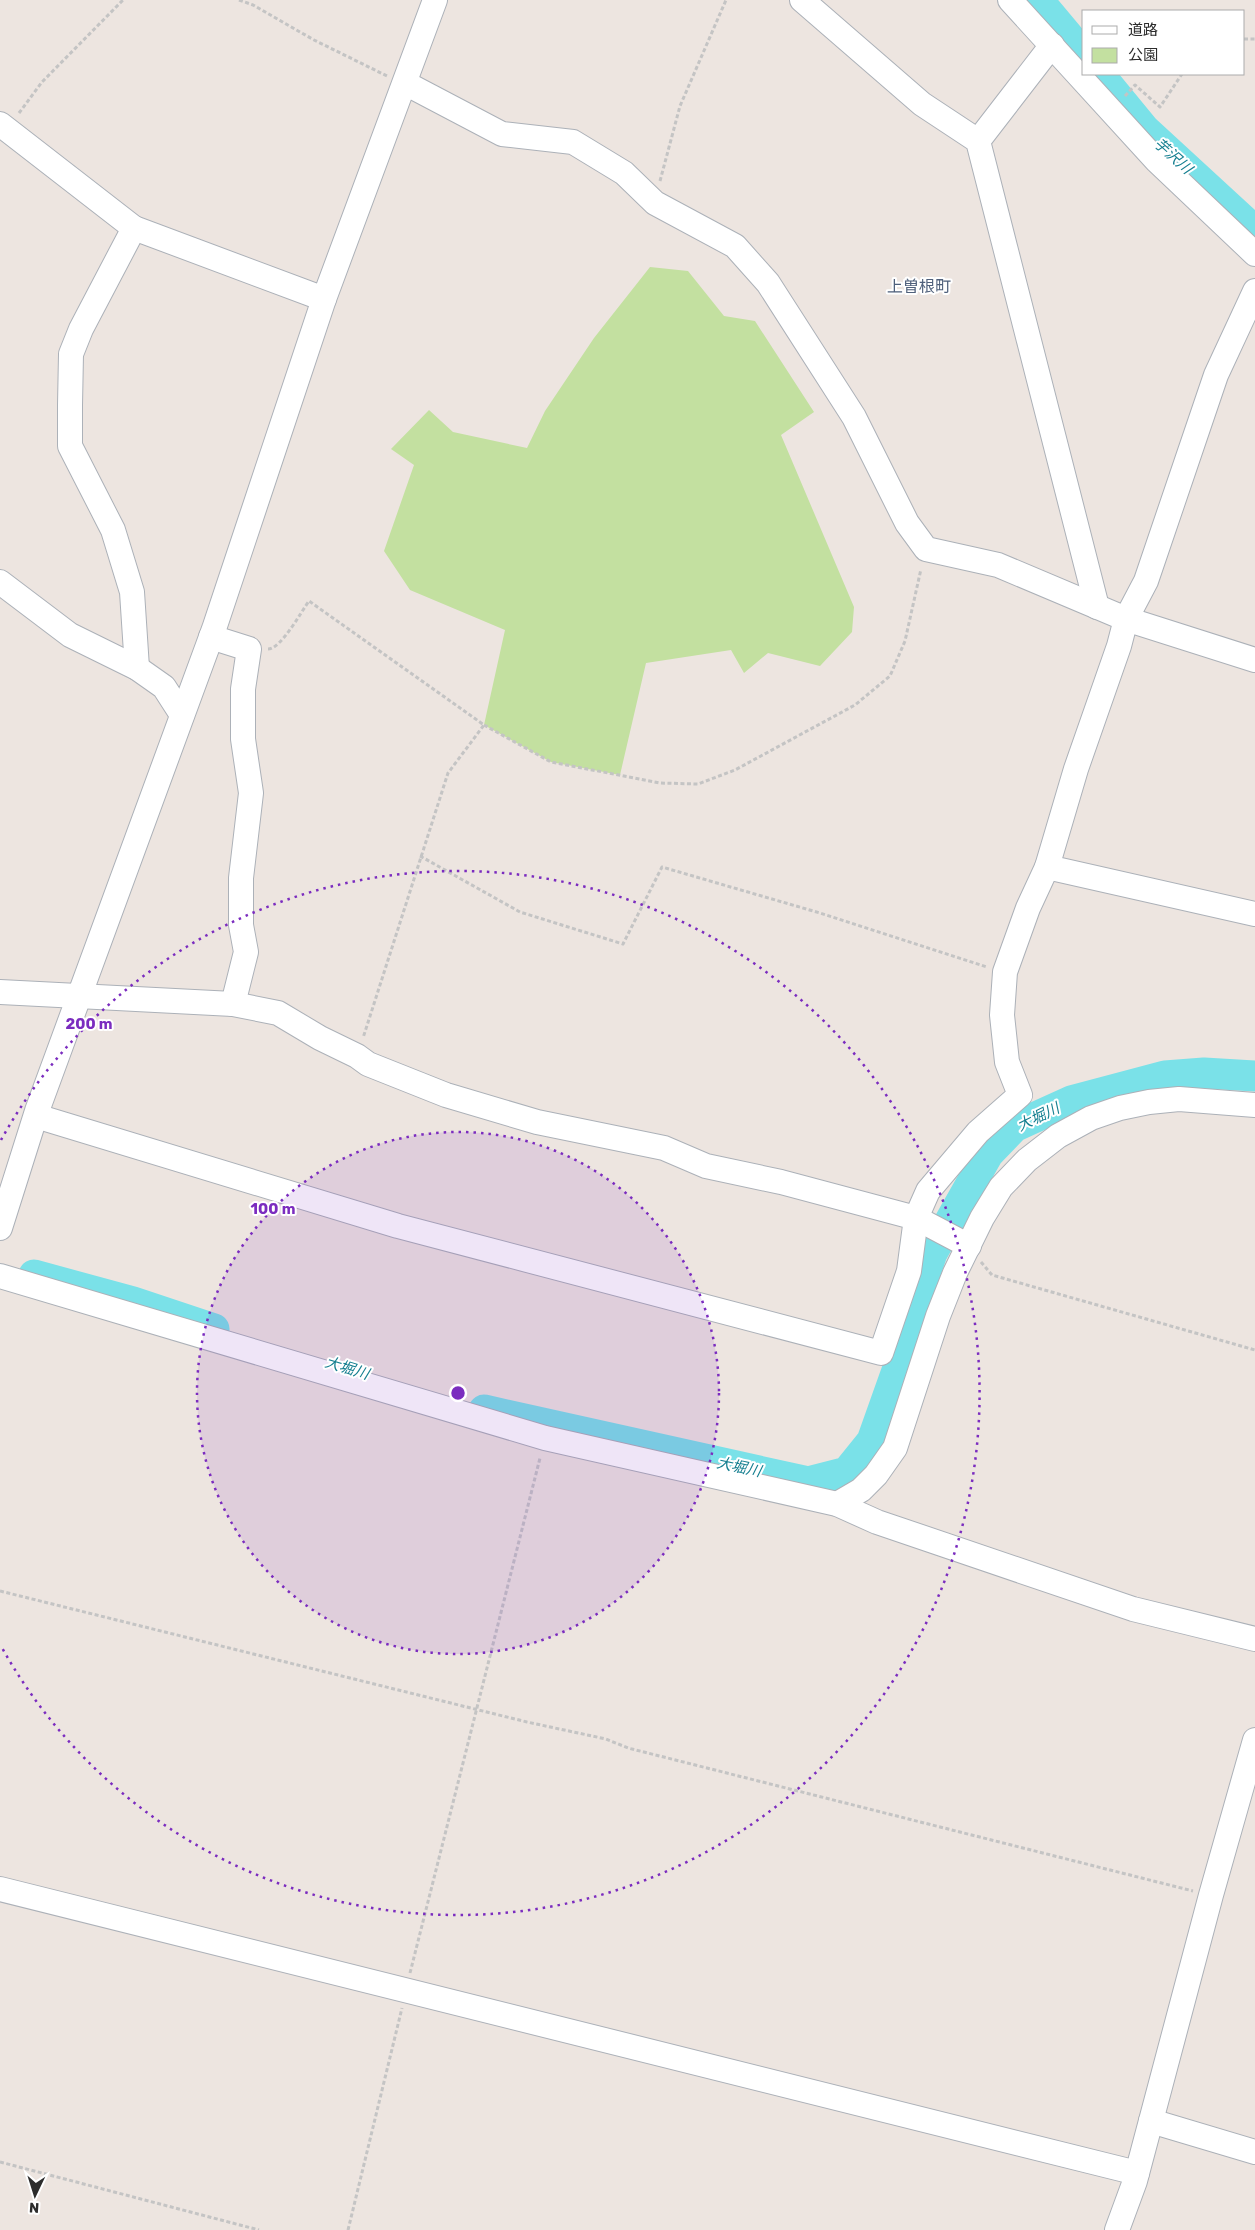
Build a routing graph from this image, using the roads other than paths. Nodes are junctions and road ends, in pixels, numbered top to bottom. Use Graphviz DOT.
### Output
graph roads {
  1 [pos="435,0"];
  2 [pos="802,0"];
  3 [pos="1010,0"];
  4 [pos="1052,45"];
  5 [pos="405,84"];
  6 [pos="2,130"];
  7 [pos="978,141"];
  8 [pos="134,228"];
  9 [pos="1255,254"];
  10 [pos="1255,291"];
  11 [pos="324,299"];
  12 [pos="0,582"];
  13 [pos="1097,607"];
  14 [pos="1126,618"];
  15 [pos="211,637"];
  16 [pos="1255,660"];
  17 [pos="137,668"];
  18 [pos="182,715"];
  19 [pos="1047,867"];
  20 [pos="1255,914"];
  21 [pos="0,992"];
  22 [pos="78,997"];
  23 [pos="233,1004"];
  24 [pos="1255,1105"];
  25 [pos="36,1116"];
  26 [pos="917,1218"];
  27 [pos="0,1228"];
  28 [pos="968,1246"];
  29 [pos="0,1276"];
  30 [pos="837,1504"];
  31 [pos="1255,1639"];
  32 [pos="1255,1740"];
  33 [pos="0,1888"];
  34 [pos="1151,2121"];
  35 [pos="1255,2152"];
  36 [pos="1137,2173"];
  37 [pos="1117,2230"];
  1 -- 5 [label="street"];
  2 -- 7 [label="street"];
  3 -- 4 [label="street"];
  4 -- 7 [label="street"];
  4 -- 9 [label="street"];
  5 -- 11 [label="street"];
  5 -- 13 [label="street"];
  6 -- 8 [label="street"];
  7 -- 13 [label="street"];
  8 -- 11 [label="street"];
  8 -- 17 [label="street"];
  10 -- 14 [label="street"];
  11 -- 15 [label="street"];
  12 -- 17 [label="street"];
  13 -- 14 [label="street"];
  14 -- 16 [label="street"];
  14 -- 19 [label="street"];
  15 -- 18 [label="street"];
  15 -- 23 [label="street"];
  17 -- 18 [label="street"];
  18 -- 22 [label="street"];
  19 -- 20 [label="street"];
  19 -- 26 [label="street"];
  21 -- 22 [label="street"];
  22 -- 23 [label="street"];
  22 -- 25 [label="street"];
  23 -- 26 [label="street"];
  24 -- 28 [label="street"];
  25 -- 26 [label="street"];
  25 -- 27 [label="street"];
  26 -- 28 [label="street"];
  28 -- 30 [label="street"];
  29 -- 30 [label="street"];
  30 -- 31 [label="street"];
  32 -- 34 [label="street"];
  33 -- 36 [label="street"];
  34 -- 35 [label="street"];
  34 -- 36 [label="street"];
  36 -- 37 [label="street"];
}
